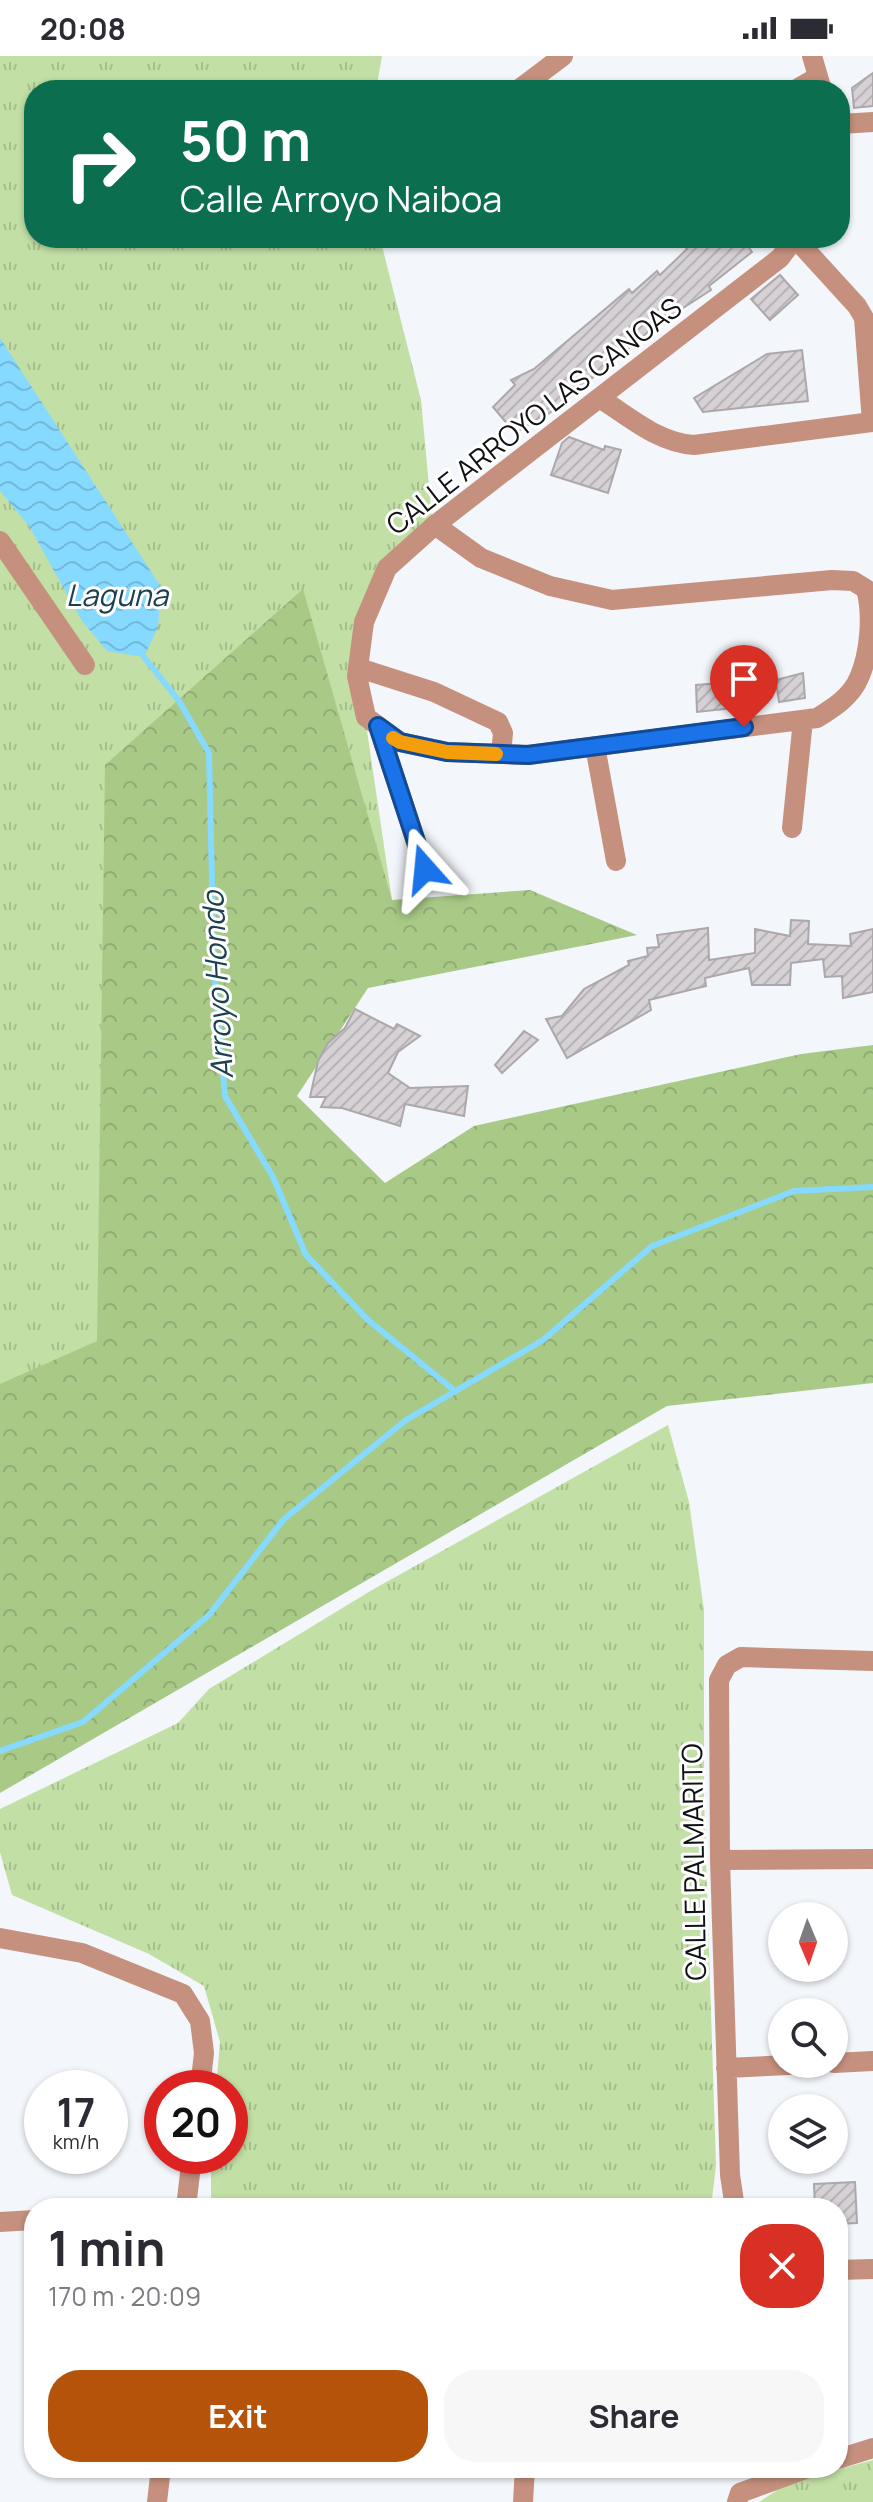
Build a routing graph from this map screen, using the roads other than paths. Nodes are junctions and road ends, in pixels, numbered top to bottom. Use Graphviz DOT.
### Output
graph roads {
  1 [pos="563,56"];
  2 [pos="812,56"];
  3 [pos="531,80"];
  4 [pos="818,80"];
  5 [pos="873,122"];
  6 [pos="850,123"];
  7 [pos="788,248"];
  8 [pos="804,248"];
  9 [pos="601,399"];
  10 [pos="872,422"];
  11 [pos="435,525"];
  12 [pos="0,541"];
  13 [pos="85,665"];
  14 [pos="359,668"];
  15 [pos="803,720"];
  16 [pos="372,722"];
  17 [pos="595,746"];
  18 [pos="501,754"];
  19 [pos="792,828"];
  20 [pos="616,861"];
  21 [pos="425,869"];
  22 [pos="873,1661"];
  23 [pos="873,1859"];
  24 [pos="720,1860"];
  25 [pos="0,1938"];
  26 [pos="873,2061"];
  27 [pos="848,2062"];
  28 [pos="768,2066"];
  29 [pos="726,2068"];
  30 [pos="202,2070"];
  31 [pos="190,2174"];
  32 [pos="187,2198"];
  33 [pos="733,2198"];
  34 [pos="24,2221"];
  35 [pos="0,2222"];
  36 [pos="873,2269"];
  37 [pos="848,2270"];
  38 [pos="873,2448"];
  39 [pos="848,2456"];
  40 [pos="160,2478"];
  41 [pos="524,2478"];
  42 [pos="781,2478"];
  43 [pos="157,2502"];
  44 [pos="523,2502"];
  45 [pos="737,2502"];
  1 -- 3 [label="street"];
  2 -- 4 [label="street"];
  5 -- 6 [label="street"];
  7 -- 9 [label="street, CALLE ARROYO LAS CANOAS"];
  8 -- 10 [label="street"];
  9 -- 10 [label="street"];
  9 -- 11 [label="street, CALLE ARROYO LAS CANOAS"];
  11 -- 14 [label="street, CALLE ARROYO LAS CANOAS"];
  11 -- 15 [label="street"];
  12 -- 13 [label="street"];
  14 -- 16 [label="street, CALLE ARROYO LAS CANOAS"];
  14 -- 18 [label="street"];
  15 -- 17 [label="street"];
  15 -- 19 [label="street"];
  16 -- 18 [label="street"];
  16 -- 21 [label="street, CALLE ARROYO LAS CANOAS"];
  17 -- 18 [label="street"];
  17 -- 20 [label="street"];
  22 -- 24 [label="street, CALLE PALMARITO"];
  23 -- 24 [label="street"];
  24 -- 29 [label="street, CALLE PALMARITO"];
  25 -- 30 [label="street"];
  26 -- 27 [label="street"];
  28 -- 29 [label="street"];
  29 -- 33 [label="street, CALLE PALMARITO"];
  31 -- 32 [label="street"];
  34 -- 35 [label="street"];
  36 -- 37 [label="street"];
  38 -- 39 [label="street"];
  40 -- 43 [label="street"];
  41 -- 44 [label="street"];
  42 -- 45 [label="street"];
}
